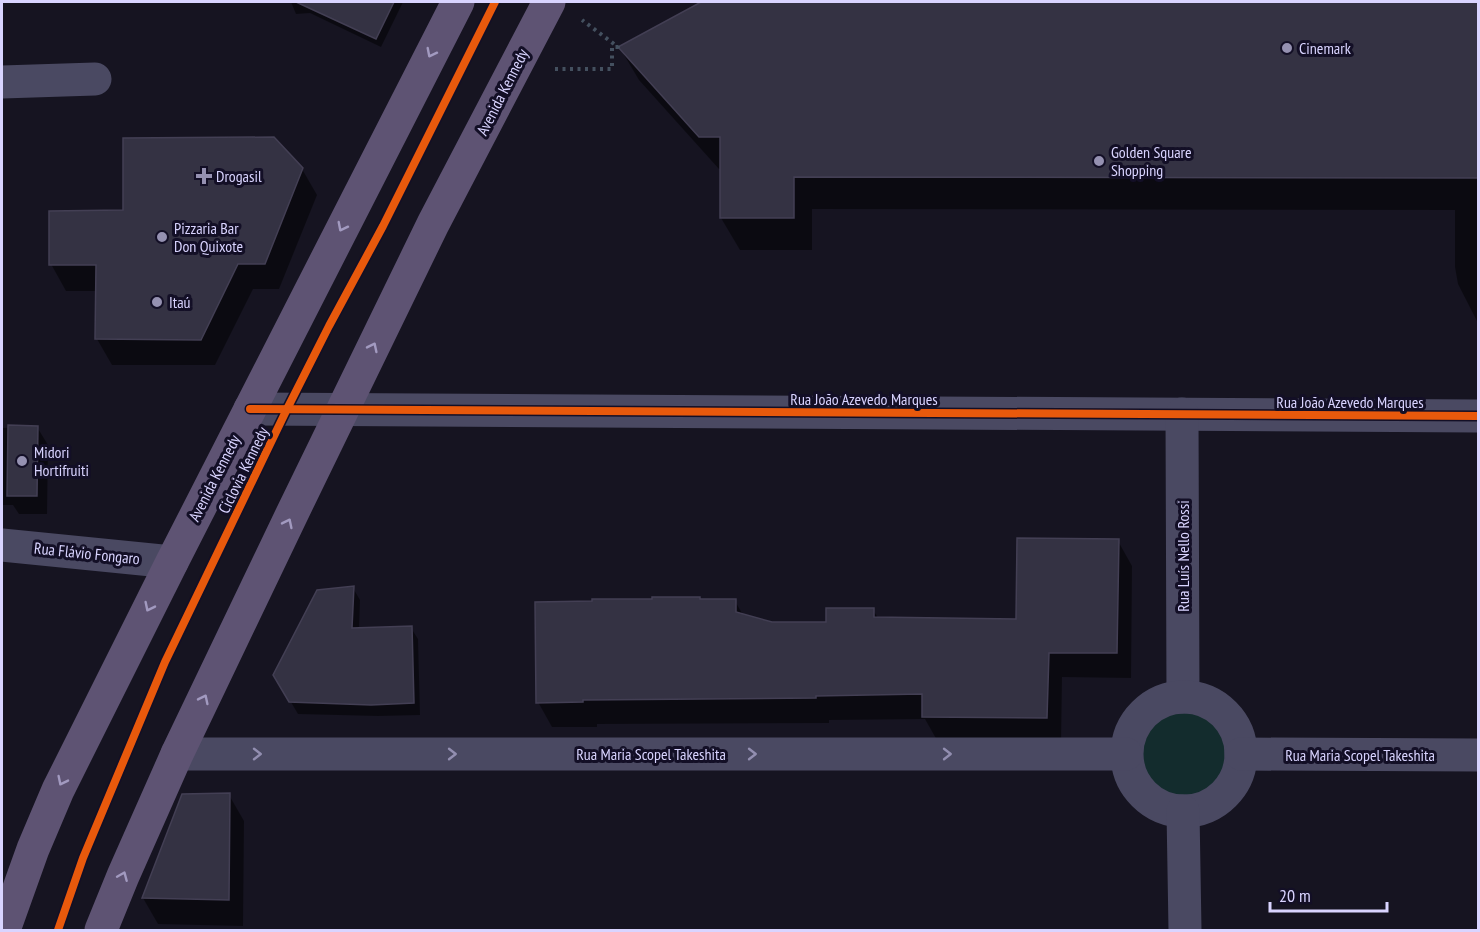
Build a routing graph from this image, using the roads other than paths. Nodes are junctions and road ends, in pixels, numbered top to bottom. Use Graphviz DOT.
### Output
graph roads {
  1 [pos="458,2"];
  2 [pos="549,2"];
  3 [pos="95,79"];
  4 [pos="2,82"];
  5 [pos="250,409"];
  6 [pos="343,409"];
  7 [pos="1182,414"];
  8 [pos="1479,416"];
  9 [pos="2,545"];
  10 [pos="172,562"];
  11 [pos="1183,697"];
  12 [pos="177,754"];
  13 [pos="1126,754"];
  14 [pos="1241,754"];
  15 [pos="1479,755"];
  16 [pos="1183,812"];
  17 [pos="4,930"];
  18 [pos="101,930"];
  19 [pos="1185,930"];
  1 -- 5 [label="main road, Avenida Kennedy, one-way"];
  6 -- 2 [label="main road, Avenida Kennedy, one-way"];
  3 -- 4 [label="street"];
  5 -- 6 [label="street, Rua João Azevedo Marques"];
  5 -- 10 [label="main road, Avenida Kennedy"];
  6 -- 7 [label="street, Rua João Azevedo Marques"];
  12 -- 6 [label="main road, Avenida Kennedy, one-way"];
  7 -- 8 [label="street, Rua João Azevedo Marques"];
  7 -- 11 [label="street, Rua Luís Nello Rossi"];
  9 -- 10 [label="street, Rua Flávio Fongaro"];
  10 -- 17 [label="main road, Avenida Kennedy, one-way"];
  11 -- 13 [label="street"];
  11 -- 14 [label="street"];
  12 -- 13 [label="street, Rua Maria Scopel Takeshita, one-way"];
  18 -- 12 [label="main road, Avenida Kennedy, one-way"];
  13 -- 16 [label="street"];
  14 -- 15 [label="street, Rua Maria Scopel Takeshita"];
  14 -- 16 [label="street"];
  16 -- 19 [label="street"];
}
